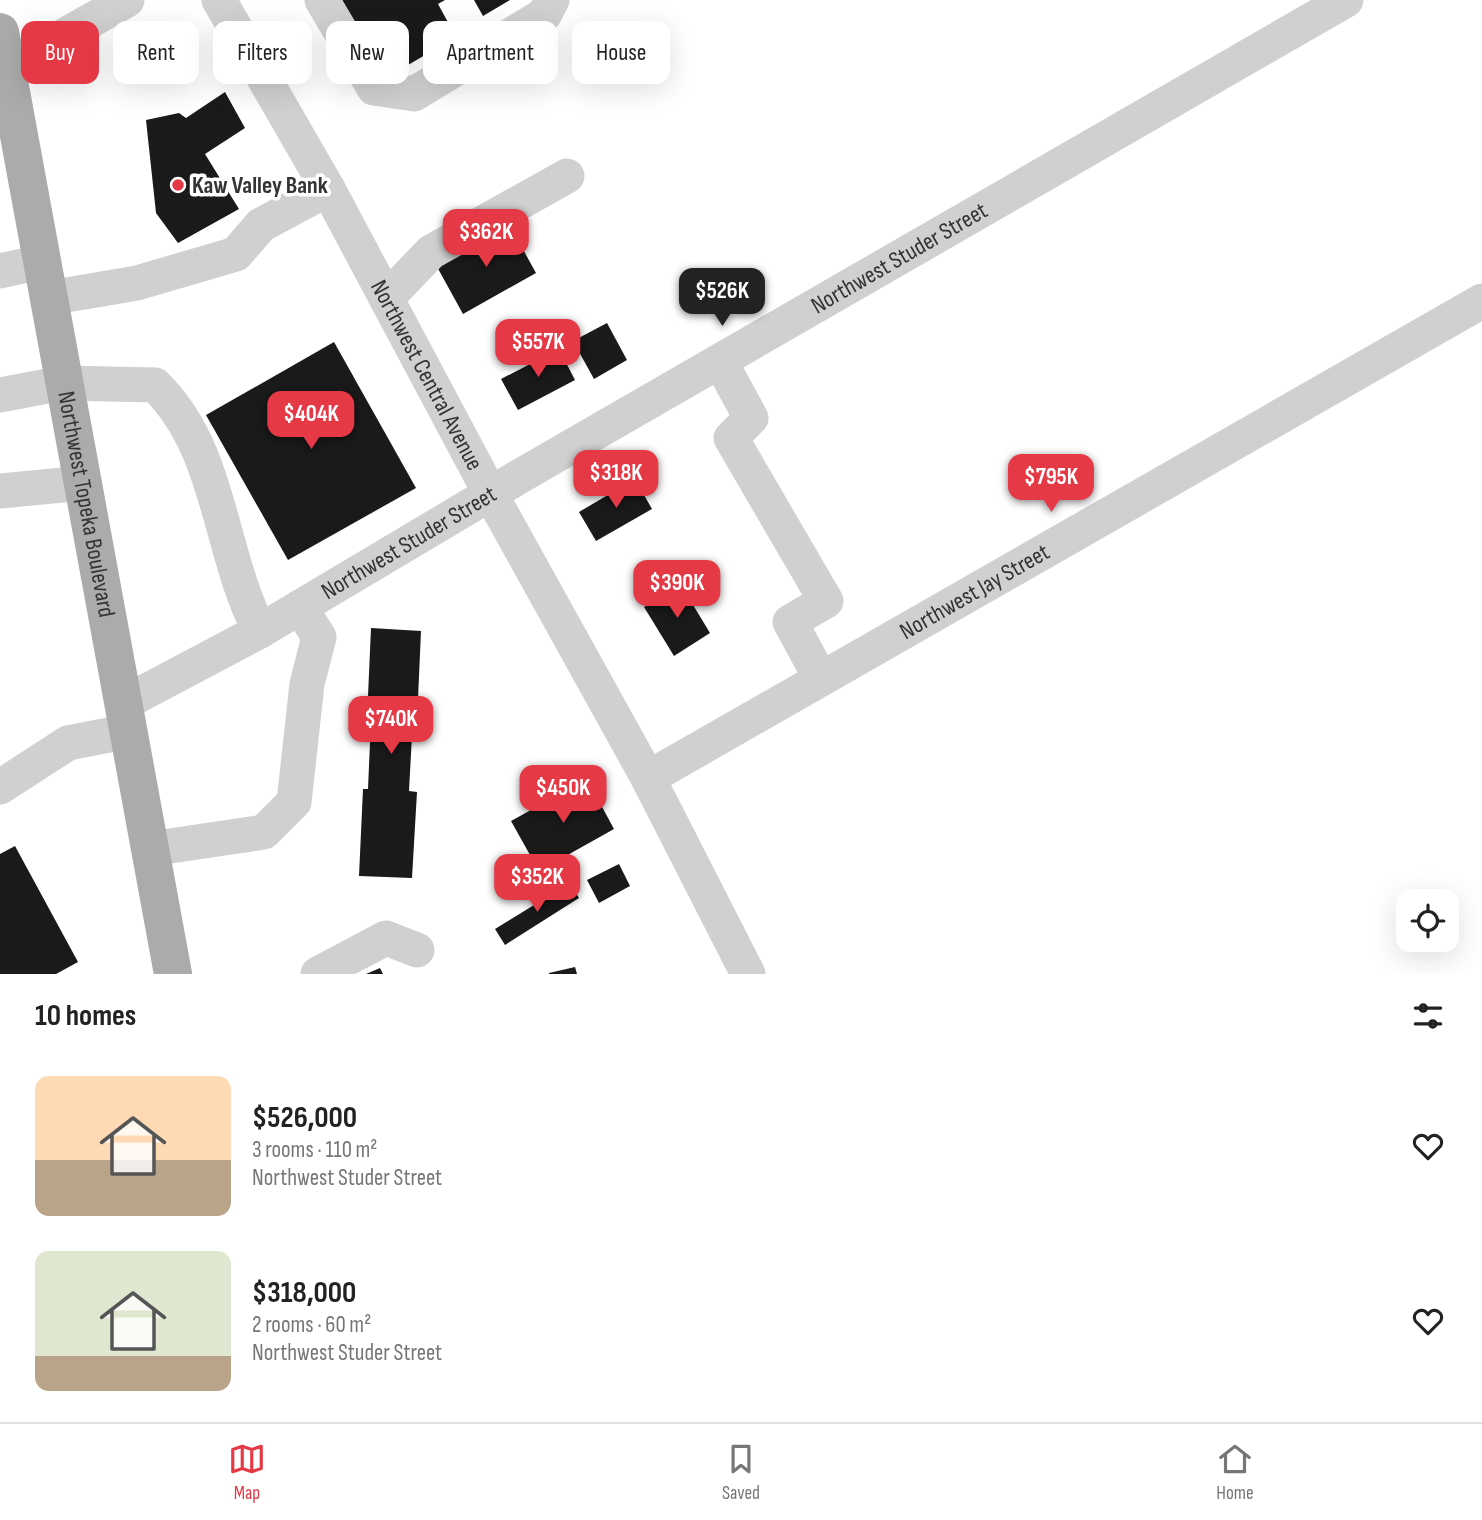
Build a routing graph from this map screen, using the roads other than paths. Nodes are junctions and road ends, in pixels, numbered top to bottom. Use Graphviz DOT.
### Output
graph roads {
  1 [pos="127,0"];
  2 [pos="219,0"];
  3 [pos="321,0"];
  4 [pos="552,0"];
  5 [pos="1346,0"];
  6 [pos="2,57"];
  7 [pos="567,176"];
  8 [pos="328,188"];
  9 [pos="41,262"];
  10 [pos="0,271"];
  11 [pos="49,298"];
  12 [pos="387,298"];
  13 [pos="1482,301"];
  14 [pos="720,361"];
  15 [pos="63,383"];
  16 [pos="0,395"];
  17 [pos="83,483"];
  18 [pos="0,491"];
  19 [pos="490,494"];
  20 [pos="300,607"];
  21 [pos="260,631"];
  22 [pos="821,679"];
  23 [pos="127,717"];
  24 [pos="648,778"];
  25 [pos="0,787"];
  26 [pos="150,849"];
  27 [pos="424,954"];
  28 [pos="173,974"];
  29 [pos="318,974"];
  30 [pos="748,974"];
  1 -- 6 [label="street"];
  2 -- 8 [label="street, Northwest Central Avenue"];
  3 -- 4 [label="street"];
  5 -- 14 [label="street, Northwest Studer Street"];
  6 -- 9 [label="main road, Northwest Topeka Boulevard"];
  7 -- 12 [label="street"];
  8 -- 11 [label="street"];
  8 -- 12 [label="street, Northwest Central Avenue"];
  9 -- 10 [label="street"];
  9 -- 11 [label="main road, Northwest Topeka Boulevard"];
  11 -- 15 [label="main road, Northwest Topeka Boulevard"];
  12 -- 19 [label="street, Northwest Central Avenue"];
  13 -- 22 [label="street, Northwest Jay Street"];
  14 -- 19 [label="street, Northwest Studer Street"];
  14 -- 22 [label="street"];
  15 -- 16 [label="street"];
  15 -- 17 [label="main road, Northwest Topeka Boulevard"];
  15 -- 21 [label="street"];
  17 -- 18 [label="street"];
  17 -- 23 [label="main road, Northwest Topeka Boulevard"];
  19 -- 20 [label="street, Northwest Studer Street"];
  19 -- 24 [label="street, Northwest Central Avenue"];
  20 -- 21 [label="street, Northwest Studer Street"];
  20 -- 26 [label="street"];
  21 -- 23 [label="street, Northwest Studer Street"];
  22 -- 24 [label="street, Northwest Jay Street"];
  23 -- 25 [label="street, Northwest Studer Street"];
  23 -- 26 [label="main road, Northwest Topeka Boulevard"];
  24 -- 30 [label="street, Northwest Central Avenue"];
  26 -- 28 [label="main road, Northwest Topeka Boulevard"];
  27 -- 29 [label="street"];
}
